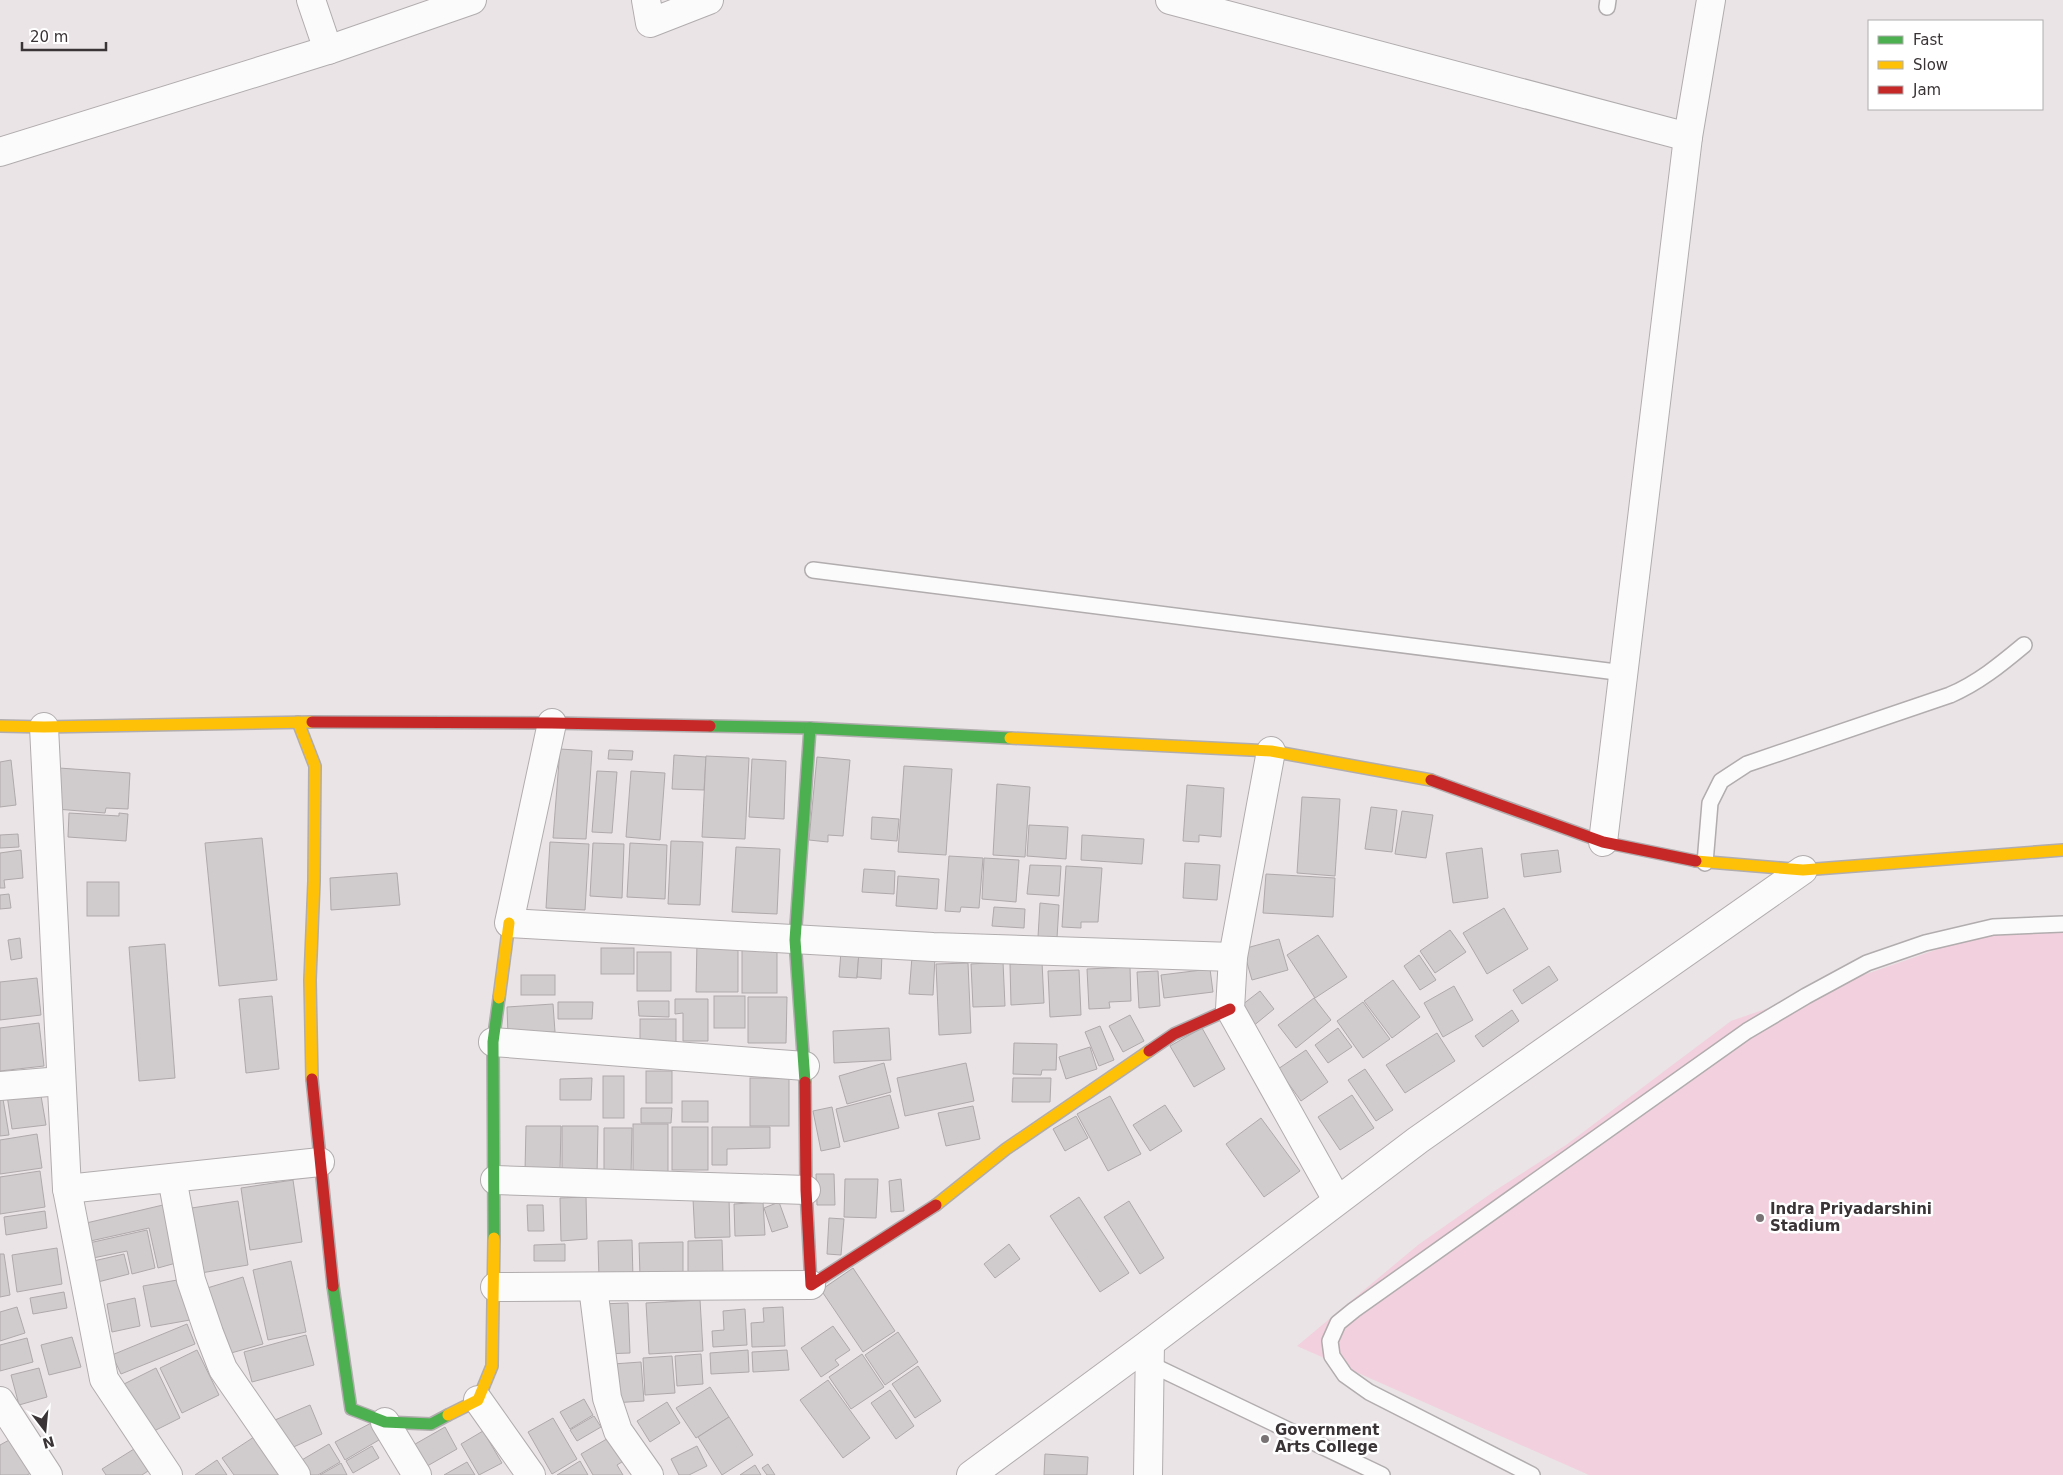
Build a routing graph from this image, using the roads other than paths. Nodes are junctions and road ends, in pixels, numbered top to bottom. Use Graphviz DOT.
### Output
graph roads {
  1 [pos="311,0"];
  2 [pos="472,0"];
  3 [pos="646,0"];
  4 [pos="709,0"];
  5 [pos="1170,0"];
  6 [pos="1711,0"];
  7 [pos="328,50"];
  8 [pos="1688,137"];
  9 [pos="0,152"];
  10 [pos="813,570"];
  11 [pos="2024,645"];
  12 [pos="1624,673"];
  13 [pos="298,722"];
  14 [pos="552,723"];
  15 [pos="0,726"];
  16 [pos="44,727"];
  17 [pos="810,728"];
  18 [pos="1271,751"];
  19 [pos="1604,842"];
  20 [pos="2063,850"];
  21 [pos="1705,863"];
  22 [pos="1803,870"];
  23 [pos="510,923"];
  24 [pos="2063,924"];
  25 [pos="794,940"];
  26 [pos="1233,957"];
  27 [pos="1230,1009"];
  28 [pos="493,1042"];
  29 [pos="805,1066"];
  30 [pos="62,1081"];
  31 [pos="0,1086"];
  32 [pos="320,1162"];
  33 [pos="172,1178"];
  34 [pos="495,1180"];
  35 [pos="67,1189"];
  36 [pos="806,1190"];
  37 [pos="1337,1200"];
  38 [pos="811,1285"];
  39 [pos="495,1287"];
  40 [pos="593,1287"];
  41 [pos="1150,1354"];
  42 [pos="478,1400"];
  43 [pos="0,1401"];
  44 [pos="385,1422"];
  45 [pos="48,1475"];
  46 [pos="168,1475"];
  47 [pos="296,1475"];
  48 [pos="417,1475"];
  49 [pos="531,1475"];
  50 [pos="649,1475"];
  51 [pos="971,1475"];
  52 [pos="1148,1475"];
  53 [pos="1382,1475"];
  54 [pos="1532,1475"];
  1 -- 7 [label="street"];
  2 -- 7 [label="street"];
  3 -- 4 [label="street"];
  5 -- 8 [label="street"];
  6 -- 8 [label="street"];
  7 -- 9 [label="street"];
  8 -- 12 [label="street"];
  10 -- 12 [label="lane"];
  11 -- 21 [label="lane"];
  12 -- 19 [label="street"];
  13 -- 14 [label="street"];
  13 -- 16 [label="street"];
  13 -- 32 [label="street"];
  14 -- 17 [label="street"];
  14 -- 23 [label="street"];
  15 -- 16 [label="street"];
  16 -- 30 [label="street"];
  17 -- 18 [label="street"];
  17 -- 25 [label="street"];
  18 -- 19 [label="street"];
  18 -- 26 [label="street"];
  19 -- 21 [label="street"];
  20 -- 22 [label="street"];
  21 -- 22 [label="street"];
  22 -- 37 [label="street"];
  23 -- 25 [label="street"];
  23 -- 28 [label="street"];
  24 -- 54 [label="lane"];
  25 -- 26 [label="street"];
  25 -- 29 [label="street"];
  26 -- 27 [label="street"];
  27 -- 37 [label="street"];
  27 -- 38 [label="street"];
  28 -- 29 [label="street"];
  28 -- 34 [label="street"];
  29 -- 36 [label="street"];
  30 -- 31 [label="street"];
  30 -- 35 [label="street"];
  32 -- 33 [label="street"];
  32 -- 44 [label="street"];
  33 -- 35 [label="street"];
  33 -- 47 [label="street"];
  34 -- 36 [label="street"];
  34 -- 39 [label="street"];
  35 -- 46 [label="street"];
  36 -- 38 [label="street"];
  37 -- 41 [label="street"];
  38 -- 40 [label="street"];
  39 -- 40 [label="street"];
  39 -- 42 [label="street"];
  40 -- 50 [label="street"];
  41 -- 51 [label="street"];
  41 -- 52 [label="street"];
  41 -- 53 [label="lane"];
  42 -- 44 [label="street"];
  42 -- 49 [label="street"];
  43 -- 45 [label="street"];
  44 -- 48 [label="street"];
}
